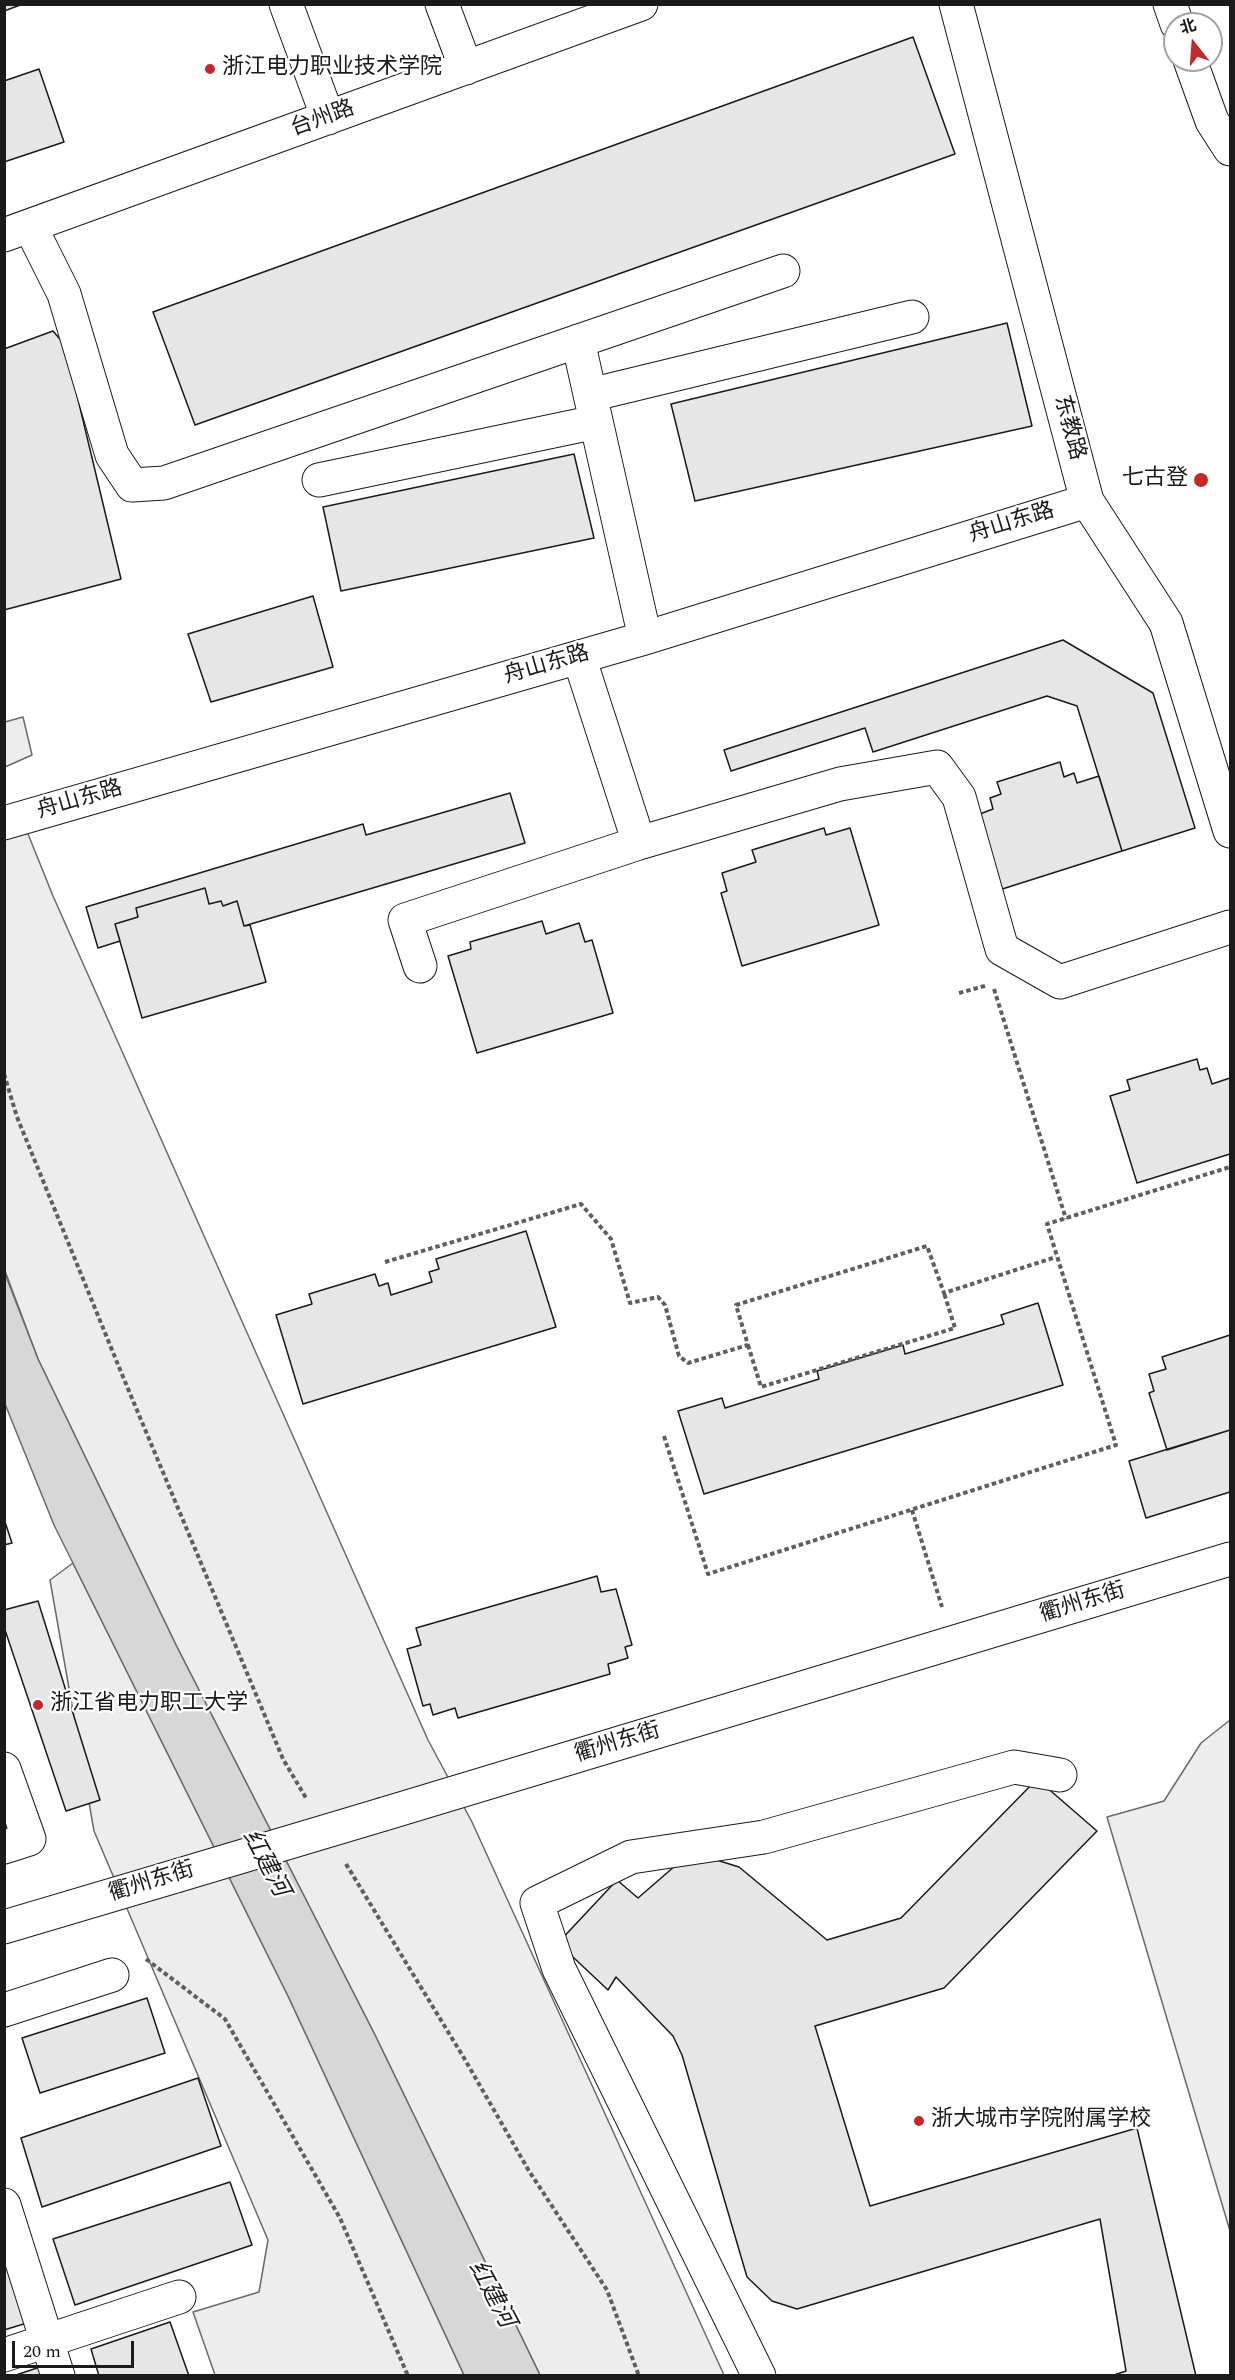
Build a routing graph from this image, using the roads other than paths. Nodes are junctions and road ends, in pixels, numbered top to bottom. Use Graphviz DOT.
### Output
graph roads {
  1 [pos="286,4"];
  2 [pos="442,4"];
  3 [pos="641,4"];
  4 [pos="956,4"];
  5 [pos="466,68"];
  6 [pos="1194,72"];
  7 [pos="328,118"];
  8 [pos="1230,149"];
  9 [pos="17,230"];
  10 [pos="783,271"];
  11 [pos="912,317"];
  12 [pos="578,341"];
  13 [pos="593,409"];
  14 [pos="319,480"];
  15 [pos="1088,501"];
  16 [pos="645,638"];
  17 [pos="579,657"];
  18 [pos="4,823"];
  19 [pos="1230,831"];
  20 [pos="639,843"];
  21 [pos="1230,927"];
  22 [pos="420,966"];
  23 [pos="1230,1559"];
  24 [pos="4,1769"];
  25 [pos="1060,1775"];
  26 [pos="4,1847"];
  27 [pos="4,1927"];
  28 [pos="112,1975"];
  29 [pos="4,2010"];
  30 [pos="4,2205"];
  31 [pos="178,2297"];
  32 [pos="47,2342"];
  33 [pos="4,2355"];
  34 [pos="58,2376"];
  35 [pos="759,2376"];
  1 -- 7 [label="street"];
  2 -- 5 [label="street"];
  3 -- 5 [label="street, 台州路"];
  4 -- 15 [label="street, 东教路"];
  5 -- 7 [label="street, 台州路"];
  6 -- 8 [label="street"];
  7 -- 9 [label="street, 台州路"];
  9 -- 12 [label="street"];
  10 -- 12 [label="street"];
  11 -- 13 [label="street"];
  12 -- 13 [label="street"];
  13 -- 14 [label="street"];
  13 -- 16 [label="street"];
  15 -- 16 [label="street, 舟山东路"];
  15 -- 19 [label="street, 东教路"];
  16 -- 17 [label="street, 舟山东路"];
  17 -- 18 [label="street, 舟山东路"];
  17 -- 20 [label="street"];
  20 -- 21 [label="street"];
  20 -- 22 [label="street"];
  23 -- 27 [label="street, 衢州东街, bridge"];
  24 -- 26 [label="street"];
  25 -- 35 [label="street"];
  28 -- 29 [label="street"];
  30 -- 32 [label="street"];
  31 -- 32 [label="street"];
  32 -- 33 [label="street"];
  32 -- 34 [label="street"];
}
